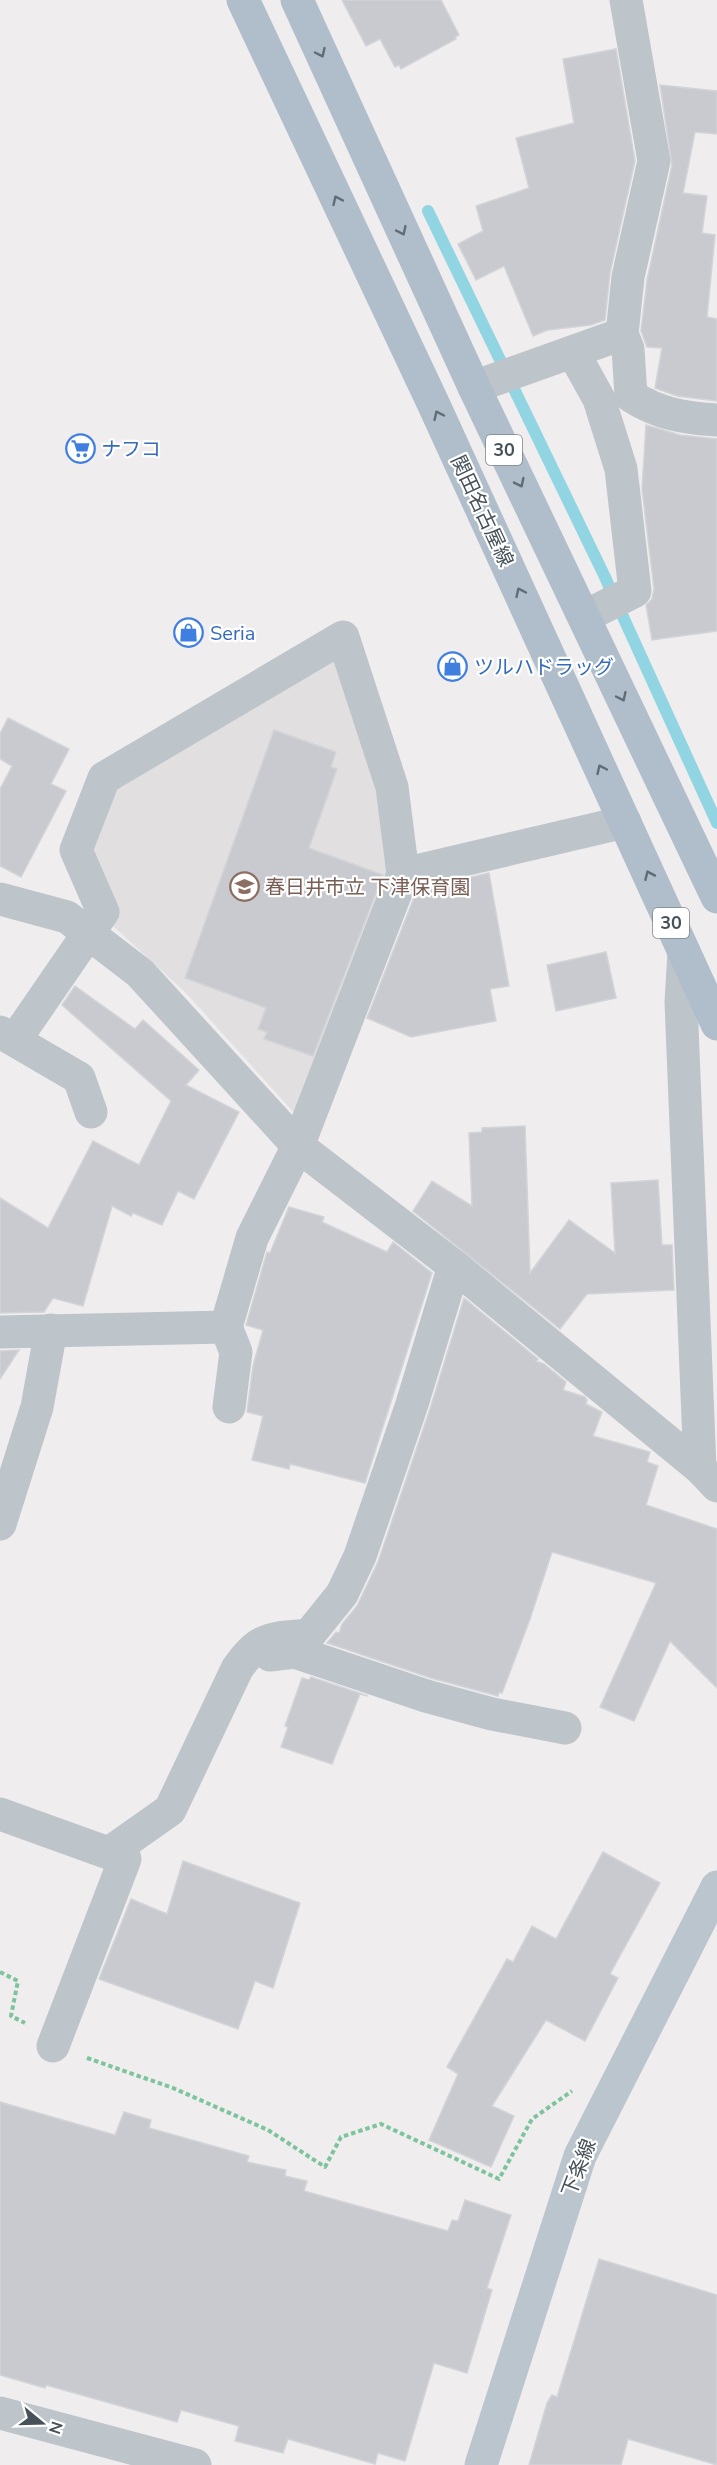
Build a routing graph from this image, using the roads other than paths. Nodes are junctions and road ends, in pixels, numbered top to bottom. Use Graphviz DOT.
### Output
graph roads {
  1 [pos="243,0"];
  2 [pos="297,0"];
  3 [pos="626,0"];
  4 [pos="622,334"];
  5 [pos="573,352"];
  6 [pos="474,387"];
  7 [pos="615,397"];
  8 [pos="717,420"];
  9 [pos="584,617"];
  10 [pos="625,822"];
  11 [pos="403,874"];
  12 [pos="717,897"];
  13 [pos="0,899"];
  14 [pos="87,933"];
  15 [pos="684,952"];
  16 [pos="717,1024"];
  17 [pos="8,1036"];
  18 [pos="91,1112"];
  19 [pos="298,1146"];
  20 [pos="454,1266"];
  21 [pos="226,1327"];
  22 [pos="51,1330"];
  23 [pos="0,1332"];
  24 [pos="229,1407"];
  25 [pos="708,1477"];
  26 [pos="1,1518"];
  27 [pos="286,1648"];
  28 [pos="565,1728"];
  29 [pos="0,1814"];
  30 [pos="109,1853"];
  31 [pos="717,1887"];
  32 [pos="53,2046"];
  33 [pos="0,2413"];
  34 [pos="195,2465"];
  35 [pos="481,2465"];
  10 -- 1 [label="main road, 関田名古屋線 / 30, one-way"];
  2 -- 6 [label="main road, 30, one-way"];
  3 -- 4 [label="street"];
  4 -- 5 [label="street"];
  4 -- 7 [label="street"];
  5 -- 6 [label="street"];
  5 -- 7 [label="street"];
  6 -- 9 [label="main road, 30, one-way"];
  7 -- 8 [label="street"];
  7 -- 9 [label="street"];
  9 -- 12 [label="main road, 30, one-way"];
  10 -- 11 [label="street"];
  15 -- 10 [label="main road, 関田名古屋線 / 30, one-way"];
  11 -- 14 [label="street"];
  11 -- 19 [label="street"];
  13 -- 14 [label="street"];
  14 -- 17 [label="street"];
  14 -- 19 [label="street"];
  15 -- 16 [label="main road, 関田名古屋線 / 30"];
  15 -- 25 [label="street"];
  17 -- 18 [label="street"];
  19 -- 20 [label="street"];
  19 -- 21 [label="street"];
  20 -- 25 [label="street"];
  20 -- 27 [label="street"];
  21 -- 22 [label="street"];
  21 -- 24 [label="street"];
  22 -- 23 [label="street"];
  22 -- 26 [label="street"];
  27 -- 28 [label="street"];
  27 -- 30 [label="street"];
  29 -- 30 [label="street"];
  30 -- 32 [label="street"];
  31 -- 35 [label="street, 下条線"];
  33 -- 34 [label="street"];
}
